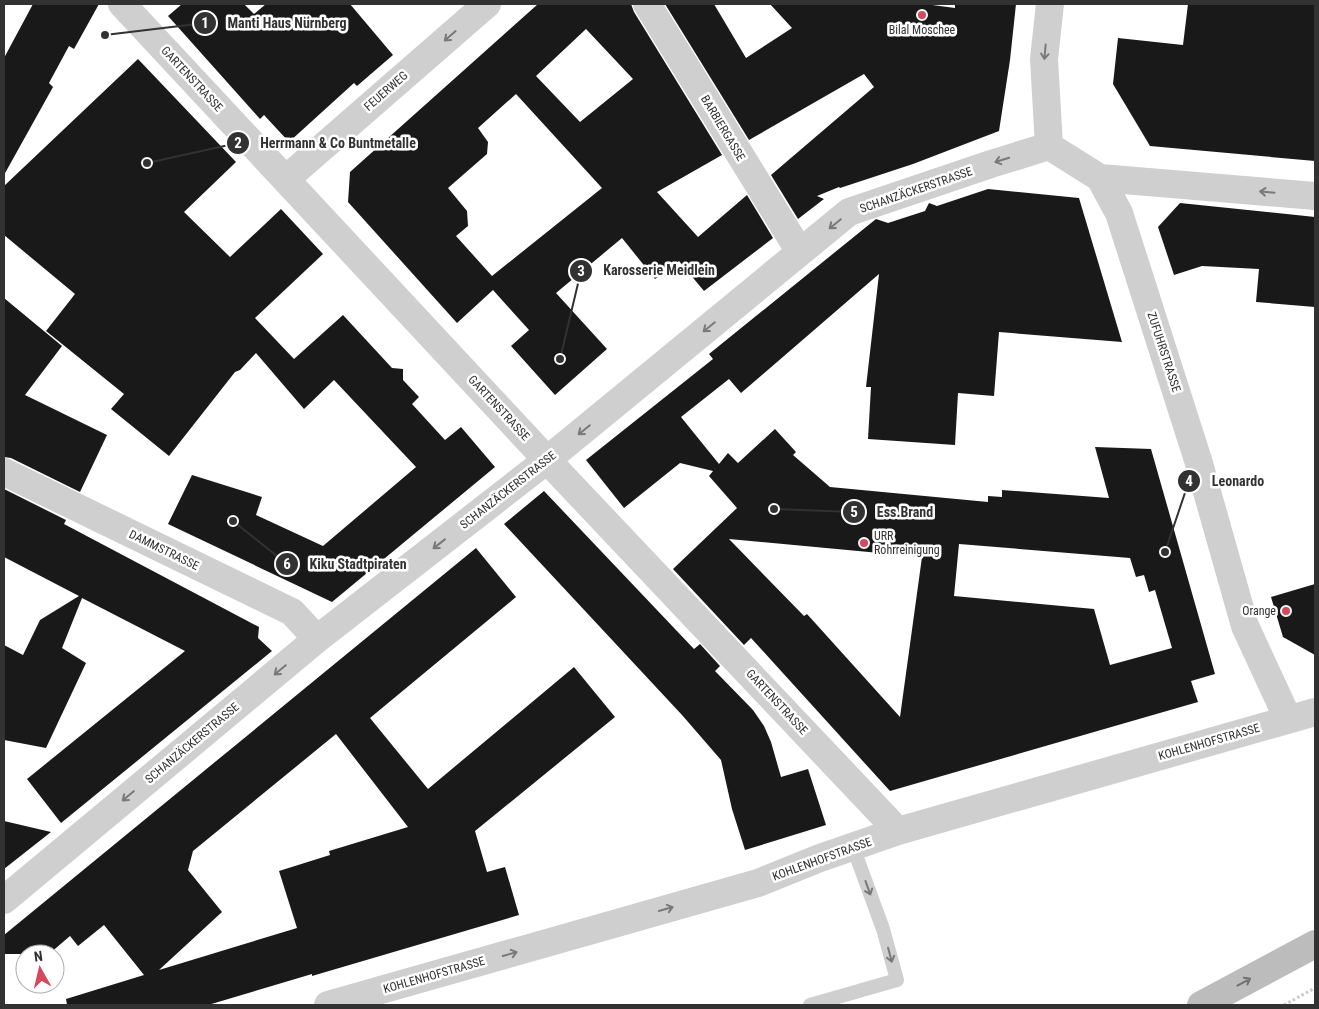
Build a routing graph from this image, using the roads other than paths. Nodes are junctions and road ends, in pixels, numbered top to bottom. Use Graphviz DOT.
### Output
graph roads {
  1 [pos="122,4"];
  2 [pos="487,4"];
  3 [pos="647,4"];
  4 [pos="1050,4"];
  5 [pos="1049,146"];
  6 [pos="1100,178"];
  7 [pos="286,179"];
  8 [pos="1315,196"];
  9 [pos="800,252"];
  10 [pos="547,460"];
  11 [pos="4,472"];
  12 [pos="317,639"];
  13 [pos="1315,712"];
  14 [pos="1288,719"];
  15 [pos="898,832"];
  16 [pos="853,847"];
  17 [pos="4,900"];
  18 [pos="1315,944"];
  19 [pos="328,1005"];
  20 [pos="810,1005"];
  21 [pos="1201,1005"];
  1 -- 7 [label="street, GARTENSTRASSE"];
  2 -- 7 [label="street, FEUERWEG, one-way"];
  3 -- 9 [label="street, BARBIERGASSE"];
  4 -- 5 [label="street, one-way"];
  5 -- 6 [label="street, ZUFUHRSTRASSE"];
  5 -- 9 [label="street, SCHANZÄCKERSTRASSE, one-way"];
  8 -- 6 [label="street, one-way"];
  6 -- 14 [label="street, ZUFUHRSTRASSE"];
  7 -- 10 [label="street, GARTENSTRASSE"];
  9 -- 10 [label="street, SCHANZÄCKERSTRASSE, one-way"];
  10 -- 12 [label="street, SCHANZÄCKERSTRASSE, one-way"];
  10 -- 15 [label="street, GARTENSTRASSE"];
  11 -- 12 [label="street, DAMMSTRASSE"];
  12 -- 17 [label="street, SCHANZÄCKERSTRASSE, one-way"];
  13 -- 14 [label="street, KOHLENHOFSTRASSE"];
  14 -- 15 [label="street, KOHLENHOFSTRASSE"];
  15 -- 16 [label="street, KOHLENHOFSTRASSE"];
  19 -- 16 [label="street, KOHLENHOFSTRASSE, one-way"];
  16 -- 20 [label="lane, one-way"];
  21 -- 18 [label="main road, one-way"];
}
